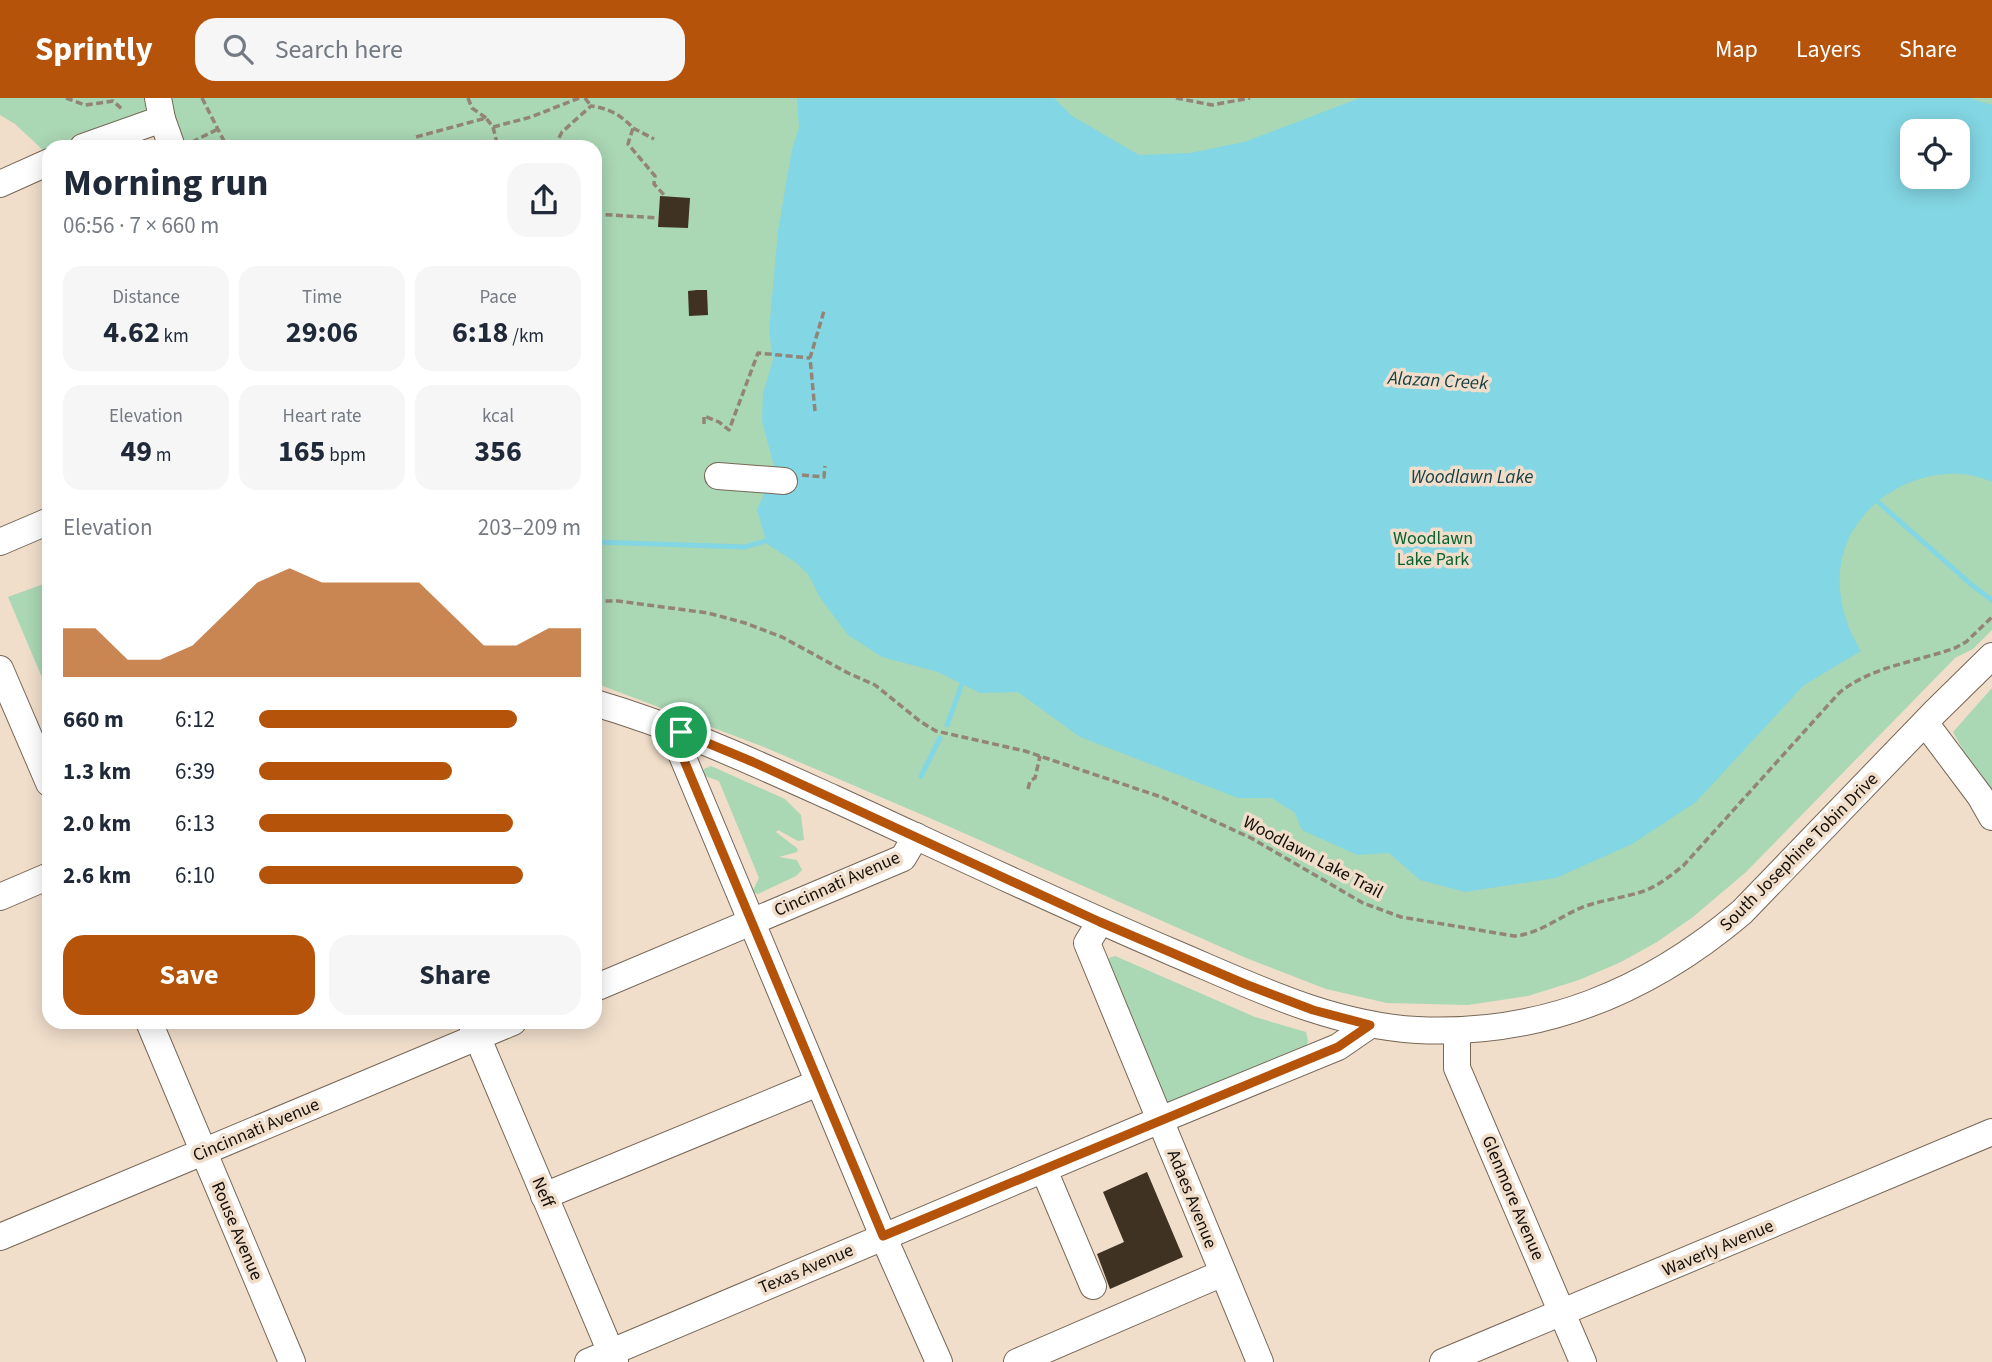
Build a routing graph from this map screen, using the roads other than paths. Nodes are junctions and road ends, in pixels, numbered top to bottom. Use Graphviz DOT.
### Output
graph roads {
  1 [pos="160,108"];
  2 [pos="97,140"];
  3 [pos="178,140"];
  4 [pos="42,165"];
  5 [pos="0,184"];
  6 [pos="718,476"];
  7 [pos="784,481"];
  8 [pos="42,523"];
  9 [pos="0,541"];
  10 [pos="1992,656"];
  11 [pos="0,669"];
  12 [pos="602,706"];
  13 [pos="1930,718"];
  14 [pos="681,732"];
  15 [pos="42,767"];
  16 [pos="1992,817"];
  17 [pos="916,836"];
  18 [pos="42,879"];
  19 [pos="0,897"];
  20 [pos="752,921"];
  21 [pos="1100,922"];
  22 [pos="602,985"];
  23 [pos="1370,1025"];
  24 [pos="152,1029"];
  25 [pos="474,1030"];
  26 [pos="1457,1031"];
  27 [pos="818,1083"];
  28 [pos="1160,1120"];
  29 [pos="1992,1132"];
  30 [pos="204,1152"];
  31 [pos="1044,1170"];
  32 [pos="544,1196"];
  33 [pos="883,1236"];
  34 [pos="0,1237"];
  35 [pos="1223,1273"];
  36 [pos="1093,1286"];
  37 [pos="1563,1313"];
  38 [pos="604,1359"];
  39 [pos="292,1362"];
  40 [pos="939,1362"];
  41 [pos="1017,1362"];
  42 [pos="1260,1362"];
  43 [pos="1443,1362"];
  44 [pos="1583,1362"];
  1 -- 2 [label="street"];
  1 -- 3 [label="street"];
  4 -- 5 [label="street"];
  6 -- 7 [label="street"];
  8 -- 9 [label="street"];
  10 -- 13 [label="street, South Josephine Tobin Drive"];
  11 -- 15 [label="street"];
  12 -- 14 [label="street, South Josephine Tobin Drive"];
  13 -- 16 [label="street"];
  13 -- 26 [label="street, South Josephine Tobin Drive"];
  14 -- 17 [label="street, South Josephine Tobin Drive"];
  14 -- 20 [label="street"];
  17 -- 20 [label="street, Cincinnati Avenue"];
  17 -- 21 [label="street, South Josephine Tobin Drive"];
  18 -- 19 [label="street"];
  20 -- 22 [label="street, Cincinnati Avenue"];
  20 -- 27 [label="street"];
  21 -- 23 [label="street, South Josephine Tobin Drive"];
  21 -- 28 [label="street, Adaes Avenue"];
  23 -- 26 [label="street, South Josephine Tobin Drive"];
  23 -- 28 [label="street, Texas Avenue"];
  24 -- 30 [label="street, Rouse Avenue"];
  25 -- 30 [label="street, Cincinnati Avenue"];
  25 -- 32 [label="street, Neff"];
  26 -- 37 [label="street, Glenmore Avenue"];
  27 -- 32 [label="street"];
  27 -- 33 [label="street"];
  28 -- 31 [label="street, Texas Avenue"];
  28 -- 35 [label="street, Adaes Avenue"];
  29 -- 37 [label="street, Waverly Avenue"];
  30 -- 34 [label="street, Cincinnati Avenue"];
  30 -- 39 [label="street, Rouse Avenue"];
  31 -- 33 [label="street, Texas Avenue"];
  31 -- 36 [label="street"];
  32 -- 38 [label="street, Neff"];
  33 -- 38 [label="street, Texas Avenue"];
  33 -- 40 [label="street"];
  35 -- 41 [label="street"];
  35 -- 42 [label="street, Adaes Avenue"];
  37 -- 43 [label="street, Waverly Avenue"];
  37 -- 44 [label="street, Glenmore Avenue"];
}
